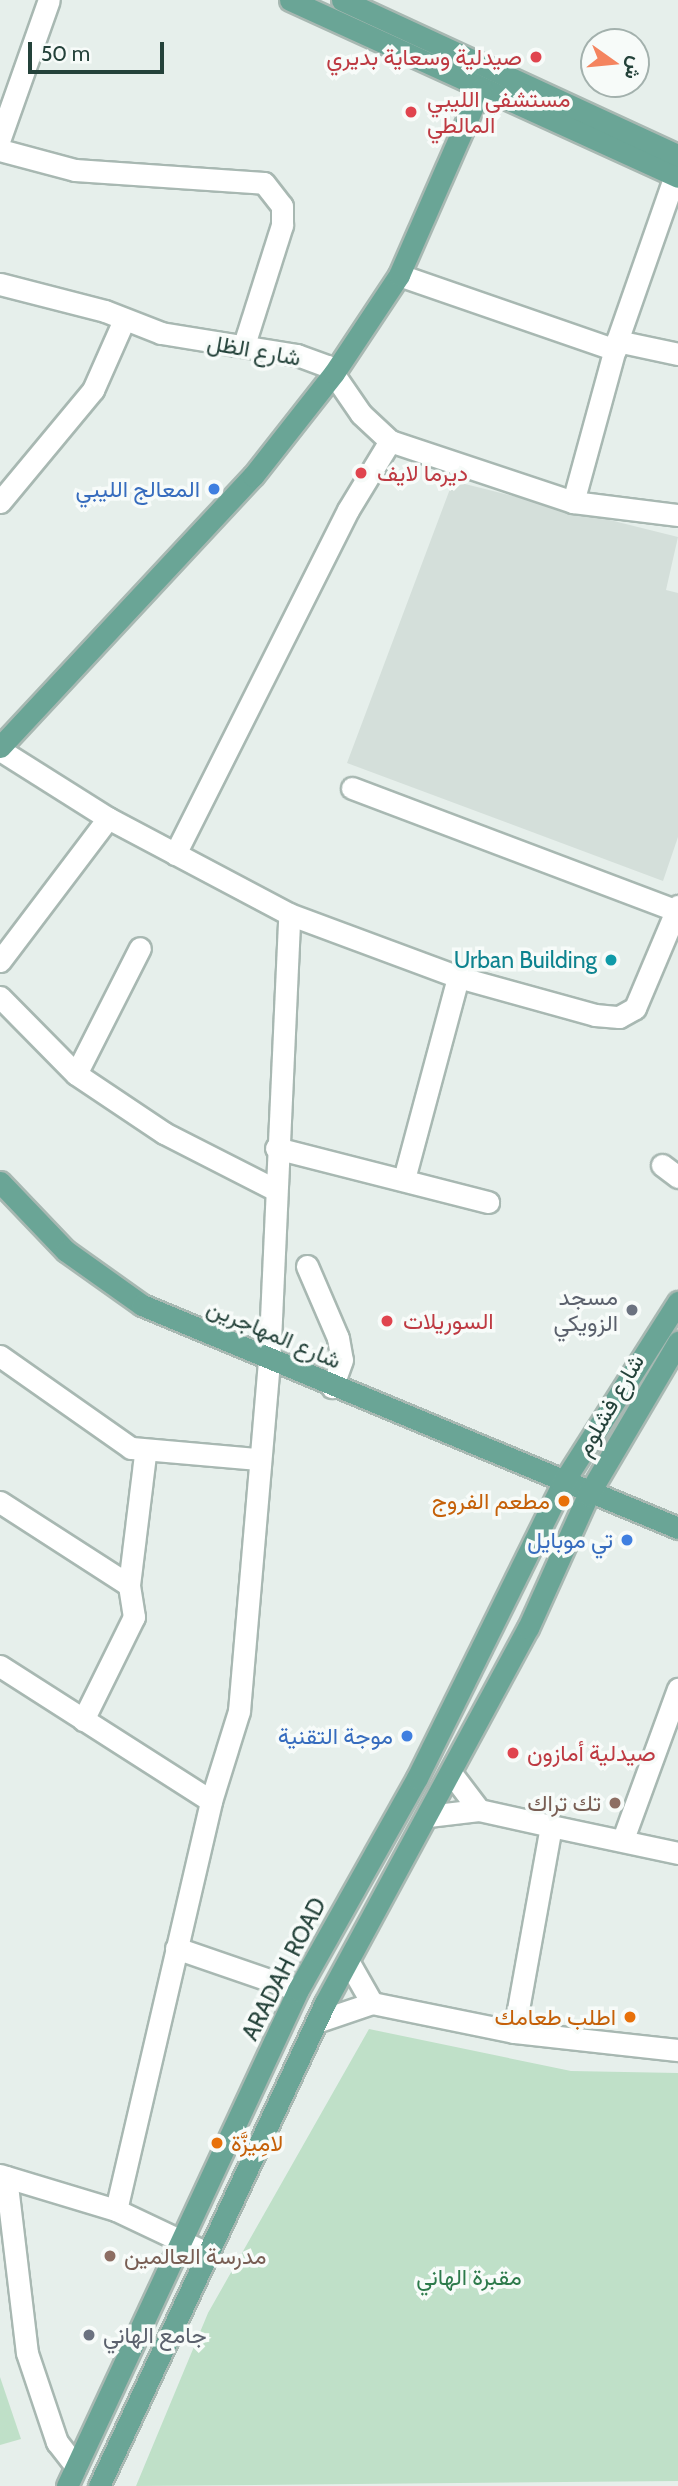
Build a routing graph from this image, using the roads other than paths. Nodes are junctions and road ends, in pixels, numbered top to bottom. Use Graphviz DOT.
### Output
graph roads {
  1 [pos="49,0"];
  2 [pos="290,0"];
  3 [pos="355,3"];
  4 [pos="481,88"];
  5 [pos="0,138"];
  6 [pos="0,150"];
  7 [pos="676,168"];
  8 [pos="399,275"];
  9 [pos="0,285"];
  10 [pos="124,320"];
  11 [pos="244,345"];
  12 [pos="616,345"];
  13 [pos="678,354"];
  14 [pos="334,373"];
  15 [pos="390,441"];
  16 [pos="0,502"];
  17 [pos="573,502"];
  18 [pos="678,515"];
  19 [pos="0,749"];
  20 [pos="352,788"];
  21 [pos="108,818"];
  22 [pos="175,854"];
  23 [pos="677,909"];
  24 [pos="289,914"];
  25 [pos="140,948"];
  26 [pos="0,961"];
  27 [pos="458,977"];
  28 [pos="0,997"];
  29 [pos="76,1074"];
  30 [pos="276,1148"];
  31 [pos="404,1179"];
  32 [pos="0,1182"];
  33 [pos="274,1189"];
  34 [pos="488,1202"];
  35 [pos="307,1266"];
  36 [pos="678,1302"];
  37 [pos="678,1342"];
  38 [pos="0,1356"];
  39 [pos="657,1356"];
  40 [pos="268,1363"];
  41 [pos="332,1387"];
  42 [pos="145,1454"];
  43 [pos="257,1459"];
  44 [pos="562,1484"];
  45 [pos="588,1494"];
  46 [pos="0,1503"];
  47 [pos="678,1528"];
  48 [pos="129,1585"];
  49 [pos="0,1666"];
  50 [pos="678,1689"];
  51 [pos="83,1720"];
  52 [pos="451,1773"];
  53 [pos="211,1801"];
  54 [pos="479,1810"];
  55 [pos="428,1816"];
  56 [pos="551,1826"];
  57 [pos="624,1839"];
  58 [pos="678,1853"];
  59 [pos="176,1948"];
  60 [pos="348,1961"];
  61 [pos="298,1990"];
  62 [pos="372,2003"];
  63 [pos="316,2022"];
  64 [pos="514,2032"];
  65 [pos="678,2050"];
  66 [pos="3,2176"];
  67 [pos="116,2210"];
  68 [pos="181,2239"];
  69 [pos="207,2253"];
  70 [pos="76,2466"];
  71 [pos="67,2486"];
  72 [pos="99,2486"];
  1 -- 5 [label="street"];
  2 -- 4 [label="main road"];
  3 -- 7 [label="main road"];
  4 -- 7 [label="main road"];
  4 -- 8 [label="main road"];
  6 -- 11 [label="street"];
  7 -- 12 [label="street"];
  8 -- 12 [label="street"];
  8 -- 14 [label="main road"];
  9 -- 10 [label="street, شارع الظل"];
  10 -- 11 [label="street, شارع الظل"];
  10 -- 16 [label="street"];
  11 -- 14 [label="street, شارع الظل"];
  12 -- 13 [label="street"];
  12 -- 17 [label="street"];
  14 -- 15 [label="street"];
  14 -- 19 [label="main road"];
  15 -- 17 [label="street"];
  15 -- 22 [label="street"];
  17 -- 18 [label="street"];
  19 -- 21 [label="street"];
  20 -- 23 [label="street"];
  21 -- 22 [label="street"];
  21 -- 26 [label="street"];
  22 -- 24 [label="street"];
  23 -- 27 [label="street"];
  24 -- 27 [label="street"];
  24 -- 30 [label="street"];
  25 -- 29 [label="street"];
  27 -- 31 [label="street"];
  28 -- 29 [label="street"];
  29 -- 33 [label="street"];
  30 -- 31 [label="street"];
  30 -- 33 [label="street"];
  31 -- 34 [label="street"];
  32 -- 40 [label="main road, شارع المهاجرين"];
  33 -- 40 [label="street"];
  35 -- 41 [label="street"];
  36 -- 39 [label="main road, شارع فشلوم"];
  37 -- 39 [label="main road, شارع فشلوم"];
  38 -- 42 [label="street"];
  39 -- 44 [label="main road, شارع فشلوم"];
  39 -- 45 [label="main road, شارع فشلوم"];
  40 -- 41 [label="main road, شارع المهاجرين"];
  40 -- 43 [label="street"];
  41 -- 44 [label="main road, شارع المهاجرين"];
  42 -- 43 [label="street"];
  42 -- 48 [label="street"];
  43 -- 53 [label="street"];
  44 -- 45 [label="main road, شارع المهاجرين"];
  44 -- 61 [label="main road, ARADAH ROAD"];
  45 -- 47 [label="main road, شارع المهاجرين"];
  45 -- 52 [label="main road"];
  46 -- 48 [label="street"];
  48 -- 51 [label="street"];
  49 -- 51 [label="street"];
  50 -- 57 [label="street"];
  51 -- 53 [label="street"];
  52 -- 54 [label="street"];
  52 -- 55 [label="main road"];
  53 -- 59 [label="street"];
  54 -- 55 [label="street"];
  54 -- 56 [label="street"];
  55 -- 60 [label="main road"];
  56 -- 57 [label="street"];
  56 -- 64 [label="street"];
  57 -- 58 [label="street"];
  59 -- 61 [label="street"];
  59 -- 67 [label="street"];
  60 -- 62 [label="street"];
  60 -- 63 [label="main road"];
  61 -- 68 [label="main road, ARADAH ROAD"];
  62 -- 63 [label="street"];
  62 -- 64 [label="street"];
  63 -- 69 [label="main road"];
  64 -- 65 [label="street"];
  66 -- 67 [label="street"];
  66 -- 70 [label="street"];
  67 -- 68 [label="street"];
  68 -- 69 [label="street"];
  68 -- 70 [label="main road, ARADAH ROAD"];
  69 -- 72 [label="main road"];
  70 -- 71 [label="main road, ARADAH ROAD"];
}
